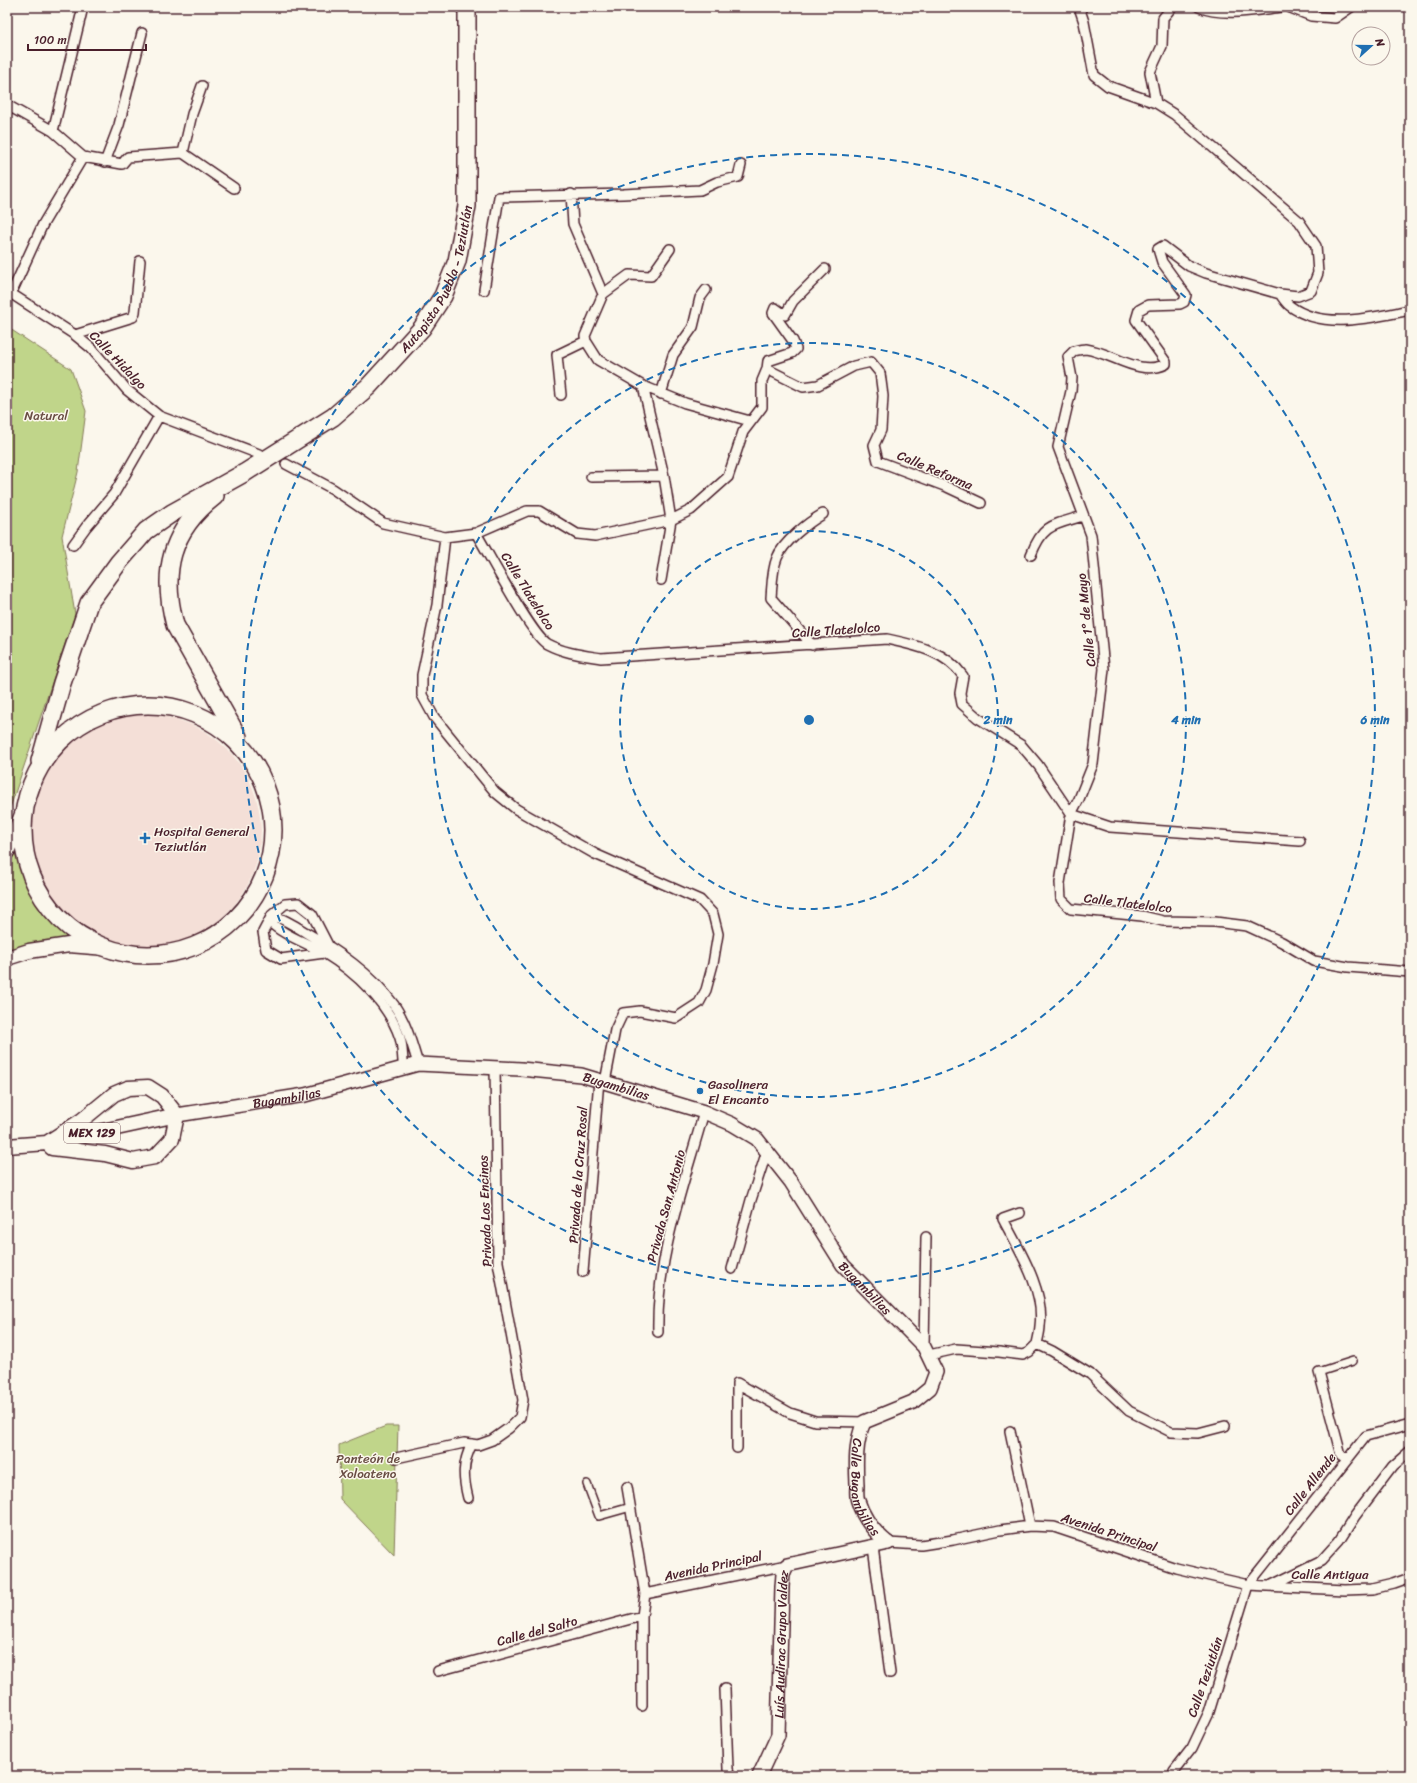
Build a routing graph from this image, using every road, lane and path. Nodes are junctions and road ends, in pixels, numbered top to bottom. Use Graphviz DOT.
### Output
graph roads {
  1 [pos="83,7"];
  2 [pos="467,7"];
  3 [pos="1079,7"];
  4 [pos="1172,7"];
  5 [pos="1199,7"];
  6 [pos="1282,7"];
  7 [pos="1288,7"];
  8 [pos="1351,7"];
  9 [pos="142,33"];
  10 [pos="202,86"];
  11 [pos="1156,103"];
  12 [pos="7,105"];
  13 [pos="53,131"];
  14 [pos="183,153"];
  15 [pos="83,157"];
  16 [pos="105,162"];
  17 [pos="741,166"];
  18 [pos="234,188"];
  19 [pos="570,194"];
  20 [pos="670,249"];
  21 [pos="140,261"];
  22 [pos="825,269"];
  23 [pos="484,290"];
  24 [pos="706,290"];
  25 [pos="9,293"];
  26 [pos="603,294"];
  27 [pos="1280,294"];
  28 [pos="1410,310"];
  29 [pos="75,335"];
  30 [pos="586,341"];
  31 [pos="767,369"];
  32 [pos="643,386"];
  33 [pos="661,394"];
  34 [pos="561,395"];
  35 [pos="159,416"];
  36 [pos="750,421"];
  37 [pos="259,454"];
  38 [pos="286,464"];
  39 [pos="246,472"];
  40 [pos="664,476"];
  41 [pos="591,477"];
  42 [pos="980,503"];
  43 [pos="823,514"];
  44 [pos="1083,516"];
  45 [pos="671,520"];
  46 [pos="476,533"];
  47 [pos="445,537"];
  48 [pos="73,546"];
  49 [pos="1031,555"];
  50 [pos="661,580"];
  51 [pos="812,645"];
  52 [pos="245,749"];
  53 [pos="40,761"];
  54 [pos="22,814"];
  55 [pos="1071,814"];
  56 [pos="1300,841"];
  57 [pos="7,852"];
  58 [pos="270,918"];
  59 [pos="106,948"];
  60 [pos="326,949"];
  61 [pos="29,951"];
  62 [pos="7,958"];
  63 [pos="7,967"];
  64 [pos="1410,972"];
  65 [pos="418,1064"];
  66 [pos="404,1068"];
  67 [pos="495,1068"];
  68 [pos="602,1081"];
  69 [pos="704,1112"];
  70 [pos="177,1115"];
  71 [pos="7,1139"];
  72 [pos="40,1144"];
  73 [pos="7,1146"];
  74 [pos="767,1151"];
  75 [pos="1020,1213"];
  76 [pos="926,1237"];
  77 [pos="732,1269"];
  78 [pos="583,1272"];
  79 [pos="658,1332"];
  80 [pos="1037,1344"];
  81 [pos="926,1351"];
  82 [pos="1352,1361"];
  83 [pos="936,1372"];
  84 [pos="1319,1372"];
  85 [pos="864,1422"];
  86 [pos="1410,1424"];
  87 [pos="1225,1426"];
  88 [pos="1010,1431"];
  89 [pos="472,1444"];
  90 [pos="737,1448"];
  91 [pos="1410,1451"];
  92 [pos="396,1458"];
  93 [pos="1347,1459"];
  94 [pos="587,1484"];
  95 [pos="627,1487"];
  96 [pos="468,1498"];
  97 [pos="631,1507"];
  98 [pos="1030,1526"];
  99 [pos="888,1543"];
  100 [pos="873,1546"];
  101 [pos="787,1565"];
  102 [pos="1410,1578"];
  103 [pos="1248,1585"];
  104 [pos="1269,1586"];
  105 [pos="645,1594"];
  106 [pos="642,1616"];
  107 [pos="438,1671"];
  108 [pos="890,1673"];
  109 [pos="725,1688"];
  110 [pos="642,1706"];
  111 [pos="1174,1771"];
  112 [pos="730,1776"];
  113 [pos="759,1776"];
  1 -- 13 [label="street"];
  2 -- 39 [label="highway, Autopista Puebla - Teziutlán"];
  3 -- 11 [label="street"];
  4 -- 11 [label="street"];
  5 -- 6 [label="street"];
  7 -- 8 [label="street"];
  9 -- 16 [label="street"];
  10 -- 14 [label="street"];
  11 -- 27 [label="street"];
  12 -- 13 [label="street"];
  13 -- 15 [label="street"];
  14 -- 16 [label="street"];
  14 -- 18 [label="street"];
  15 -- 16 [label="street"];
  15 -- 25 [label="street"];
  17 -- 19 [label="street"];
  19 -- 23 [label="street"];
  19 -- 26 [label="street"];
  20 -- 26 [label="street"];
  21 -- 29 [label="street"];
  22 -- 31 [label="street"];
  24 -- 33 [label="street"];
  25 -- 29 [label="street, Calle Hidalgo"];
  26 -- 30 [label="street"];
  27 -- 28 [label="street"];
  27 -- 44 [label="street, Calle 1° de Mayo"];
  29 -- 35 [label="street, Calle Hidalgo"];
  30 -- 32 [label="street"];
  30 -- 34 [label="street"];
  31 -- 36 [label="street"];
  31 -- 42 [label="street, Calle Reforma"];
  32 -- 33 [label="street"];
  32 -- 40 [label="street"];
  33 -- 36 [label="street"];
  35 -- 37 [label="street, Calle Hidalgo"];
  35 -- 48 [label="street"];
  36 -- 45 [label="street"];
  38 -- 47 [label="street"];
  39 -- 52 [label="highway, Autopista Puebla - Teziutlán"];
  39 -- 53 [label="highway, Autopista Puebla - Teziutlán"];
  40 -- 41 [label="street"];
  40 -- 45 [label="street"];
  43 -- 51 [label="street"];
  44 -- 49 [label="street"];
  44 -- 55 [label="street, Calle 1° de Mayo"];
  45 -- 46 [label="street"];
  45 -- 50 [label="street"];
  46 -- 47 [label="street"];
  46 -- 51 [label="street, Calle Tlatelolco"];
  47 -- 68 [label="street, Privada de la Cruz Rosal"];
  51 -- 55 [label="street, Calle Tlatelolco"];
  52 -- 53 [label="highway"];
  52 -- 59 [label="highway"];
  53 -- 54 [label="highway"];
  54 -- 57 [label="main road"];
  54 -- 59 [label="highway"];
  55 -- 56 [label="street"];
  55 -- 64 [label="street, Calle Tlatelolco"];
  58 -- 60 [label="street"];
  58 -- 60 [label="street"];
  58 -- 60 [label="street"];
  59 -- 61 [label="main road"];
  60 -- 65 [label="street"];
  60 -- 66 [label="street"];
  61 -- 62 [label="main road"];
  61 -- 63 [label="main road"];
  65 -- 66 [label="main road, Bugambilias"];
  65 -- 67 [label="main road, Bugambilias"];
  66 -- 70 [label="main road, Bugambilias"];
  67 -- 68 [label="main road, Bugambilias"];
  67 -- 89 [label="street, Privada Los Encinos"];
  68 -- 69 [label="main road, Bugambilias"];
  68 -- 78 [label="street, Privada de la Cruz Rosal"];
  69 -- 74 [label="main road, Bugambilias"];
  69 -- 79 [label="street, Privada San Antonio"];
  70 -- 72 [label="main road, MEX 129"];
  70 -- 72 [label="main road"];
  70 -- 72 [label="main road"];
  71 -- 72 [label="main road"];
  72 -- 73 [label="main road, MEX 129"];
  74 -- 77 [label="street"];
  74 -- 81 [label="main road, Bugambilias"];
  75 -- 80 [label="street"];
  76 -- 81 [label="street"];
  80 -- 81 [label="street"];
  80 -- 87 [label="street"];
  81 -- 83 [label="main road, Bugambilias"];
  82 -- 84 [label="street"];
  83 -- 85 [label="main road, Calle Bugambilias"];
  84 -- 93 [label="street"];
  85 -- 90 [label="street"];
  85 -- 99 [label="main road, Calle Bugambilias"];
  86 -- 93 [label="street, Calle Allende"];
  88 -- 98 [label="street"];
  89 -- 92 [label="street"];
  89 -- 96 [label="street"];
  91 -- 104 [label="street"];
  93 -- 103 [label="street, Calle Allende"];
  94 -- 97 [label="street"];
  95 -- 97 [label="street"];
  97 -- 105 [label="street"];
  98 -- 99 [label="street, Avenida Principal"];
  98 -- 103 [label="street, Avenida Principal"];
  99 -- 100 [label="main road, Luís Audirac Grupo Valdez"];
  100 -- 101 [label="main road, Luís Audirac Grupo Valdez"];
  100 -- 108 [label="street"];
  101 -- 105 [label="street, Avenida Principal"];
  101 -- 113 [label="main road, Luís Audirac Grupo Valdez"];
  102 -- 104 [label="street, Calle Antigua"];
  103 -- 104 [label="street, Calle Antigua"];
  103 -- 111 [label="street, Calle Teziutlán"];
  105 -- 106 [label="street"];
  106 -- 107 [label="street, Calle del Salto"];
  106 -- 110 [label="street"];
  109 -- 112 [label="street"];
}
